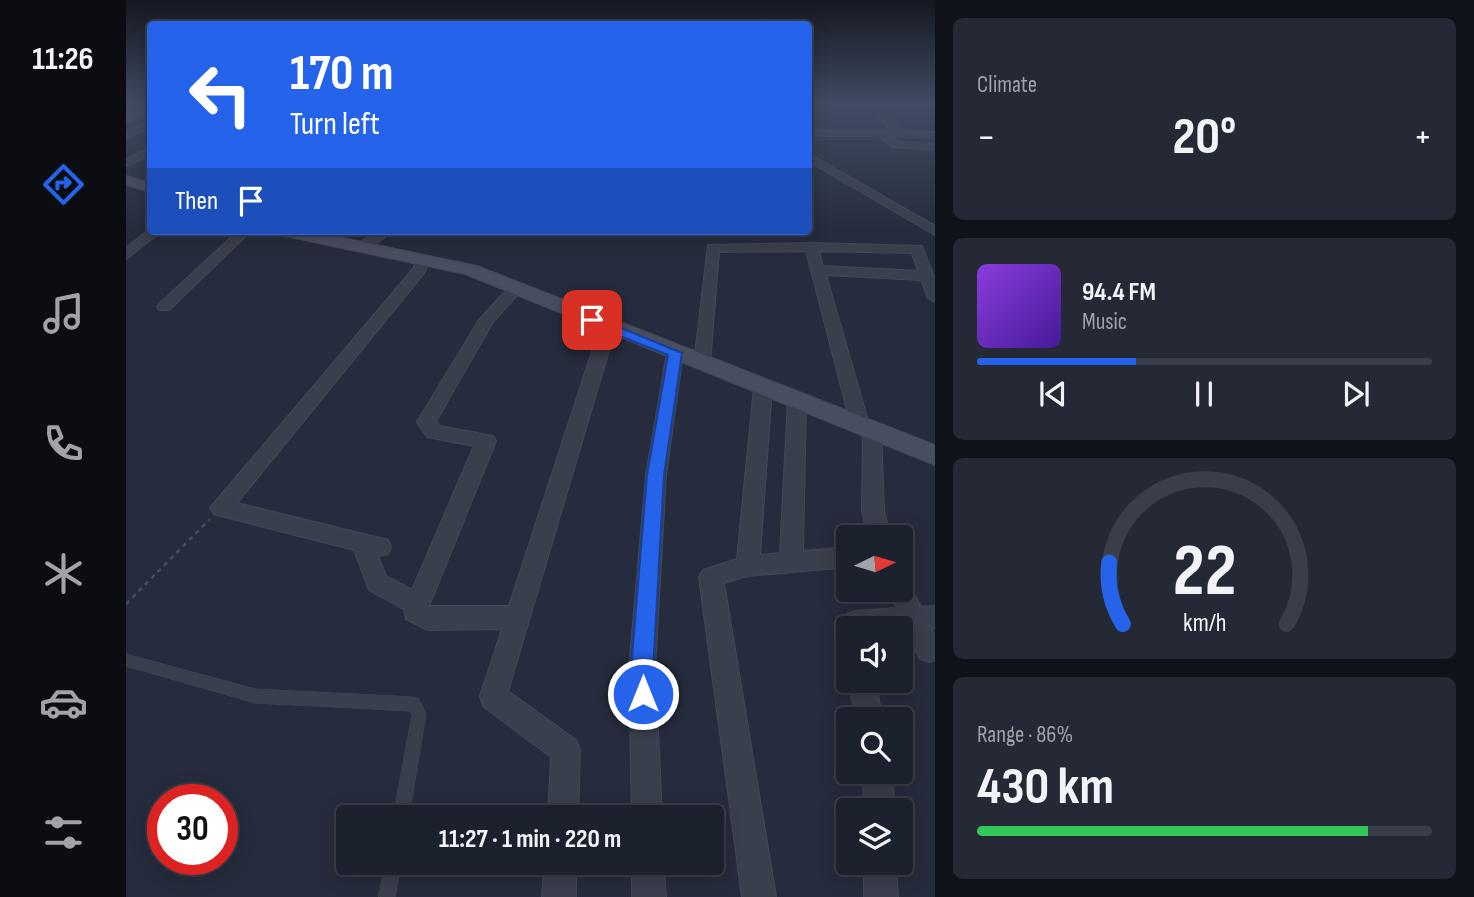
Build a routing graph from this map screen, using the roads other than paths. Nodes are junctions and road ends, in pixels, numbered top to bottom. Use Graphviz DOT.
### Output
graph roads {
  1 [pos="912,146"];
  2 [pos="935,147"];
  3 [pos="147,152"];
  4 [pos="812,158"];
  5 [pos="126,163"];
  6 [pos="812,164"];
  7 [pos="824,165"];
  8 [pos="126,180"];
  9 [pos="147,187"];
  10 [pos="935,232"];
  11 [pos="151,235"];
  12 [pos="241,235"];
  13 [pos="304,235"];
  14 [pos="381,235"];
  15 [pos="362,247"];
  16 [pos="811,247"];
  17 [pos="918,249"];
  18 [pos="935,249"];
  19 [pos="126,255"];
  20 [pos="425,259"];
  21 [pos="817,270"];
  22 [pos="927,276"];
  23 [pos="515,289"];
  24 [pos="935,298"];
  25 [pos="164,307"];
  26 [pos="608,327"];
  27 [pos="675,353"];
  28 [pos="702,363"];
  29 [pos="763,387"];
  30 [pos="797,400"];
  31 [pos="866,428"];
  32 [pos="935,455"];
  33 [pos="876,525"];
  34 [pos="836,557"];
  35 [pos="791,562"];
  36 [pos="748,565"];
  37 [pos="911,602"];
  38 [pos="417,604"];
  39 [pos="517,617"];
  40 [pos="924,617"];
  41 [pos="929,650"];
  42 [pos="126,660"];
  43 [pos="403,805"];
  44 [pos="564,805"];
  45 [pos="647,805"];
  46 [pos="391,875"];
  47 [pos="560,875"];
  48 [pos="648,875"];
  49 [pos="880,875"];
  50 [pos="387,897"];
  51 [pos="559,897"];
  52 [pos="649,897"];
  53 [pos="759,897"];
  54 [pos="881,897"];
  1 -- 2 [label="street"];
  3 -- 5 [label="street"];
  4 -- 7 [label="street"];
  6 -- 7 [label="street"];
  7 -- 10 [label="street"];
  8 -- 9 [label="main road"];
  11 -- 19 [label="street"];
  12 -- 25 [label="street"];
  13 -- 15 [label="main road"];
  14 -- 15 [label="street"];
  15 -- 20 [label="main road"];
  16 -- 17 [label="street"];
  16 -- 21 [label="street"];
  16 -- 28 [label="street"];
  17 -- 18 [label="street"];
  17 -- 22 [label="street"];
  20 -- 23 [label="main road"];
  20 -- 38 [label="street"];
  21 -- 22 [label="street"];
  21 -- 31 [label="street"];
  22 -- 24 [label="street"];
  23 -- 26 [label="main road"];
  23 -- 38 [label="street"];
  26 -- 27 [label="main road"];
  26 -- 39 [label="street"];
  27 -- 28 [label="main road"];
  27 -- 45 [label="street"];
  28 -- 29 [label="main road"];
  29 -- 30 [label="main road"];
  29 -- 36 [label="street"];
  30 -- 31 [label="main road"];
  30 -- 35 [label="street"];
  31 -- 32 [label="main road"];
  31 -- 33 [label="street"];
  34 -- 35 [label="street"];
  35 -- 36 [label="street"];
  36 -- 53 [label="street"];
  37 -- 40 [label="street"];
  38 -- 39 [label="street"];
  39 -- 44 [label="street"];
  40 -- 41 [label="street"];
  42 -- 43 [label="lane"];
  46 -- 50 [label="lane"];
  47 -- 51 [label="street"];
  48 -- 52 [label="street"];
  49 -- 54 [label="street"];
}
